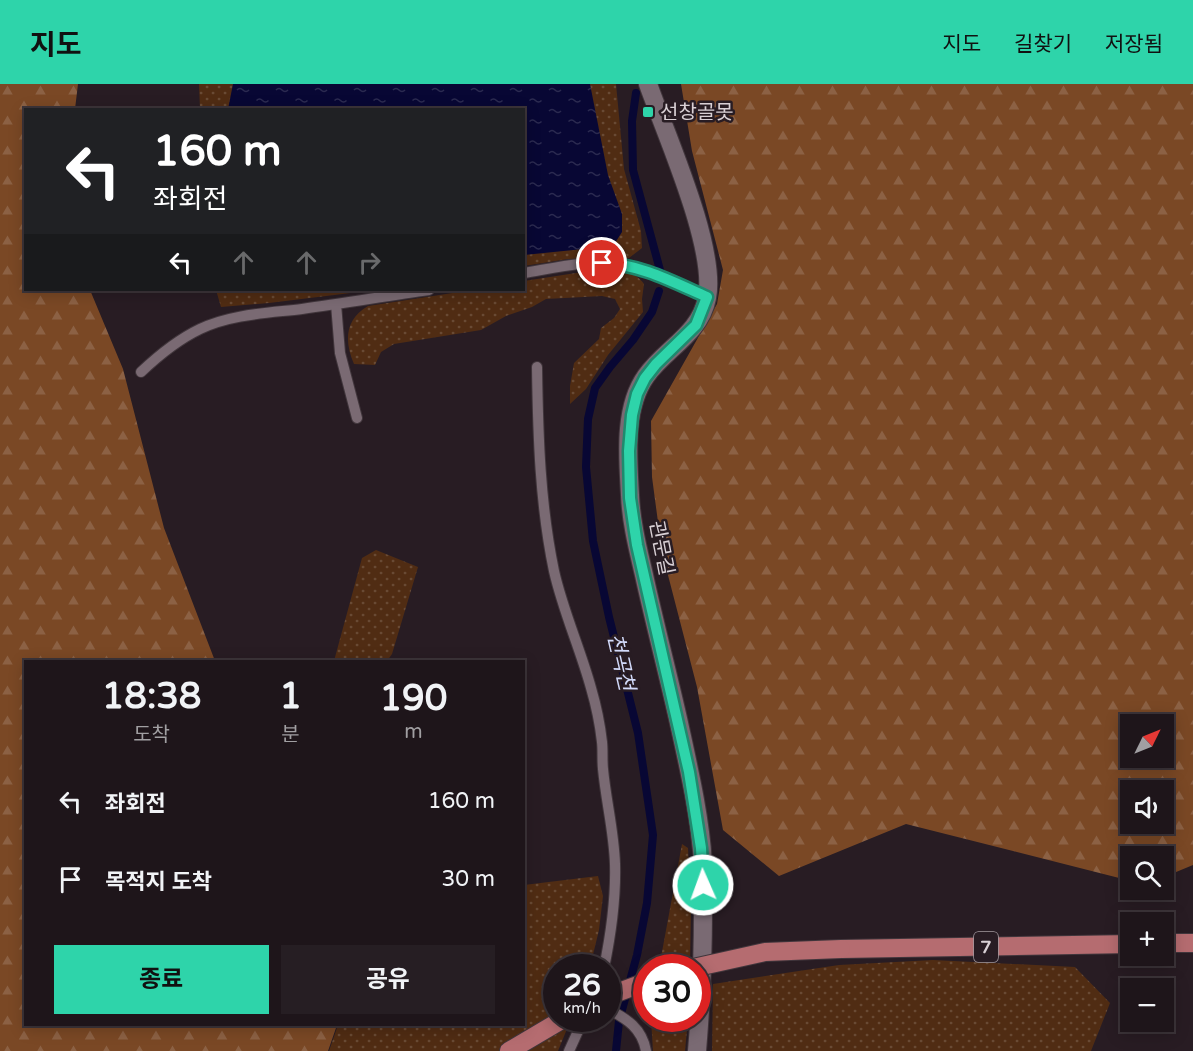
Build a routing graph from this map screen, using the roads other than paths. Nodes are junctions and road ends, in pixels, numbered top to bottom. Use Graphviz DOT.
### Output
graph roads {
  1 [pos="648,84"];
  2 [pos="525,273"];
  3 [pos="422,291"];
  4 [pos="707,297"];
  5 [pos="336,304"];
  6 [pos="537,367"];
  7 [pos="141,372"];
  8 [pos="357,418"];
  9 [pos="1120,944"];
  10 [pos="606,954"];
  11 [pos="711,964"];
  12 [pos="621,1016"];
  13 [pos="543,1031"];
  14 [pos="578,1032"];
  15 [pos="509,1051"];
  16 [pos="569,1051"];
  17 [pos="646,1051"];
  18 [pos="697,1051"];
  1 -- 4 [label="street, 관문길"];
  2 -- 4 [label="lane"];
  3 -- 5 [label="lane"];
  4 -- 18 [label="street, 관문길"];
  5 -- 7 [label="lane"];
  5 -- 8 [label="lane"];
  6 -- 10 [label="lane"];
  9 -- 11 [label="highway, 7, bridge"];
  12 -- 17 [label="lane"];
  13 -- 15 [label="highway"];
  14 -- 16 [label="lane"];
}
